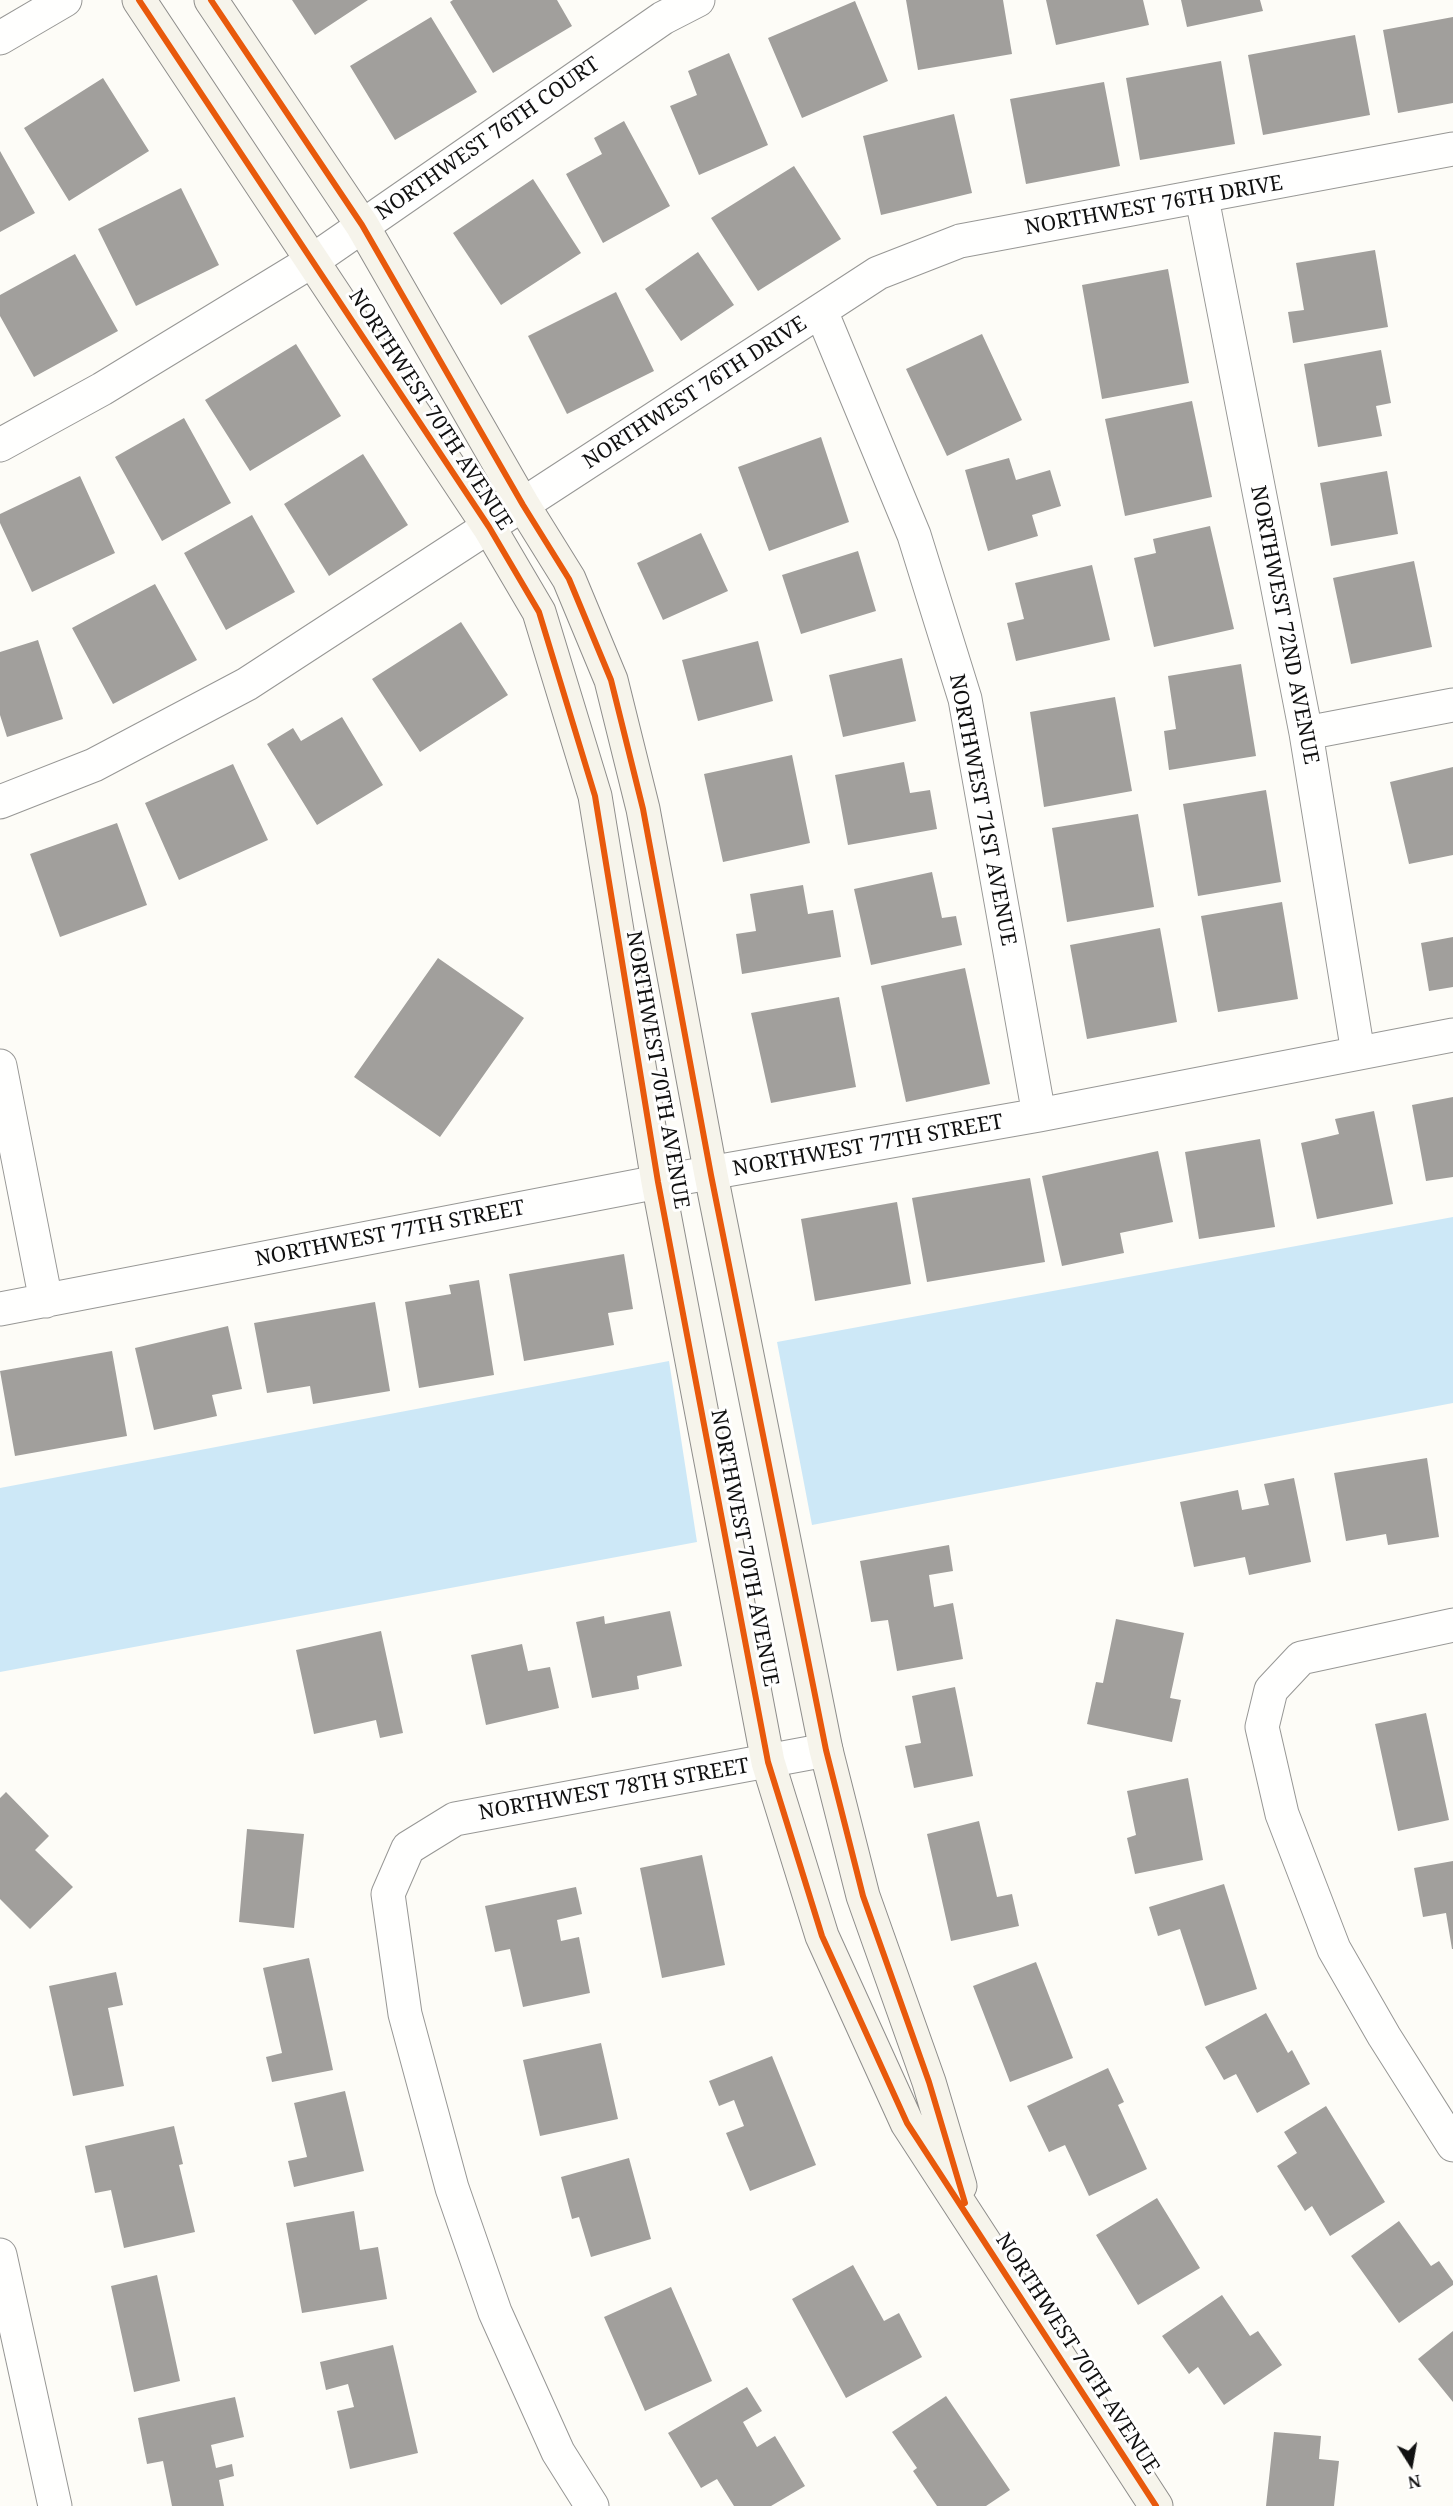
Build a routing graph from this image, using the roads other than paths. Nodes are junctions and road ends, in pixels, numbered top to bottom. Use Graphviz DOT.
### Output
graph roads {
  1 [pos="65,0"];
  2 [pos="139,0"];
  3 [pos="212,0"];
  4 [pos="698,0"];
  5 [pos="0,38"];
  6 [pos="1453,149"];
  7 [pos="1202,198"];
  8 [pos="362,225"];
  9 [pos="312,261"];
  10 [pos="821,311"];
  11 [pos="0,445"];
  12 [pos="523,505"];
  13 [pos="489,527"];
  14 [pos="1453,705"];
  15 [pos="1306,734"];
  16 [pos="0,802"];
  17 [pos="1453,1035"];
  18 [pos="1358,1053"];
  19 [pos="0,1066"];
  20 [pos="1039,1115"];
  21 [pos="711,1175"];
  22 [pos="658,1182"];
  23 [pos="46,1301"];
  24 [pos="0,1309"];
  25 [pos="1453,1625"];
  26 [pos="826,1750"];
  27 [pos="768,1762"];
  28 [pos="1453,2145"];
  29 [pos="970,2220"];
  30 [pos="0,2255"];
  31 [pos="55,2506"];
  32 [pos="592,2506"];
  33 [pos="1156,2506"];
  1 -- 5 [label="street"];
  2 -- 9 [label="street, NORTHWEST 70TH AVENUE"];
  3 -- 8 [label="street, NORTHWEST 70TH AVENUE"];
  4 -- 8 [label="street, NORTHWEST 76TH COURT"];
  6 -- 7 [label="street, NORTHWEST 76TH DRIVE"];
  7 -- 10 [label="street, NORTHWEST 76TH DRIVE"];
  7 -- 15 [label="street, NORTHWEST 72ND AVENUE"];
  8 -- 9 [label="street, NORTHWEST 76TH COURT"];
  8 -- 12 [label="street, NORTHWEST 70TH AVENUE"];
  9 -- 11 [label="street, NORTHWEST 76TH COURT"];
  9 -- 13 [label="street, NORTHWEST 70TH AVENUE"];
  10 -- 12 [label="street, NORTHWEST 76TH DRIVE"];
  10 -- 20 [label="street, NORTHWEST 71ST AVENUE"];
  12 -- 13 [label="street, NORTHWEST 76TH DRIVE"];
  12 -- 21 [label="street, NORTHWEST 70TH AVENUE"];
  13 -- 16 [label="street, NORTHWEST 76TH DRIVE"];
  13 -- 22 [label="street, NORTHWEST 70TH AVENUE"];
  14 -- 15 [label="street"];
  15 -- 18 [label="street, NORTHWEST 72ND AVENUE"];
  17 -- 18 [label="street, NORTHWEST 77TH STREET"];
  18 -- 20 [label="street, NORTHWEST 77TH STREET"];
  19 -- 23 [label="street"];
  20 -- 21 [label="street, NORTHWEST 77TH STREET"];
  21 -- 22 [label="street, NORTHWEST 77TH STREET"];
  21 -- 26 [label="street, NORTHWEST 70TH AVENUE"];
  22 -- 23 [label="street, NORTHWEST 77TH STREET"];
  22 -- 27 [label="street, NORTHWEST 70TH AVENUE"];
  23 -- 24 [label="street, NORTHWEST 77TH STREET"];
  25 -- 28 [label="street"];
  26 -- 27 [label="street, NORTHWEST 78TH STREET"];
  26 -- 29 [label="street, NORTHWEST 70TH AVENUE"];
  27 -- 29 [label="street, NORTHWEST 70TH AVENUE"];
  27 -- 32 [label="street, NORTHWEST 78TH STREET"];
  29 -- 33 [label="street, NORTHWEST 70TH AVENUE"];
  30 -- 31 [label="street"];
}
